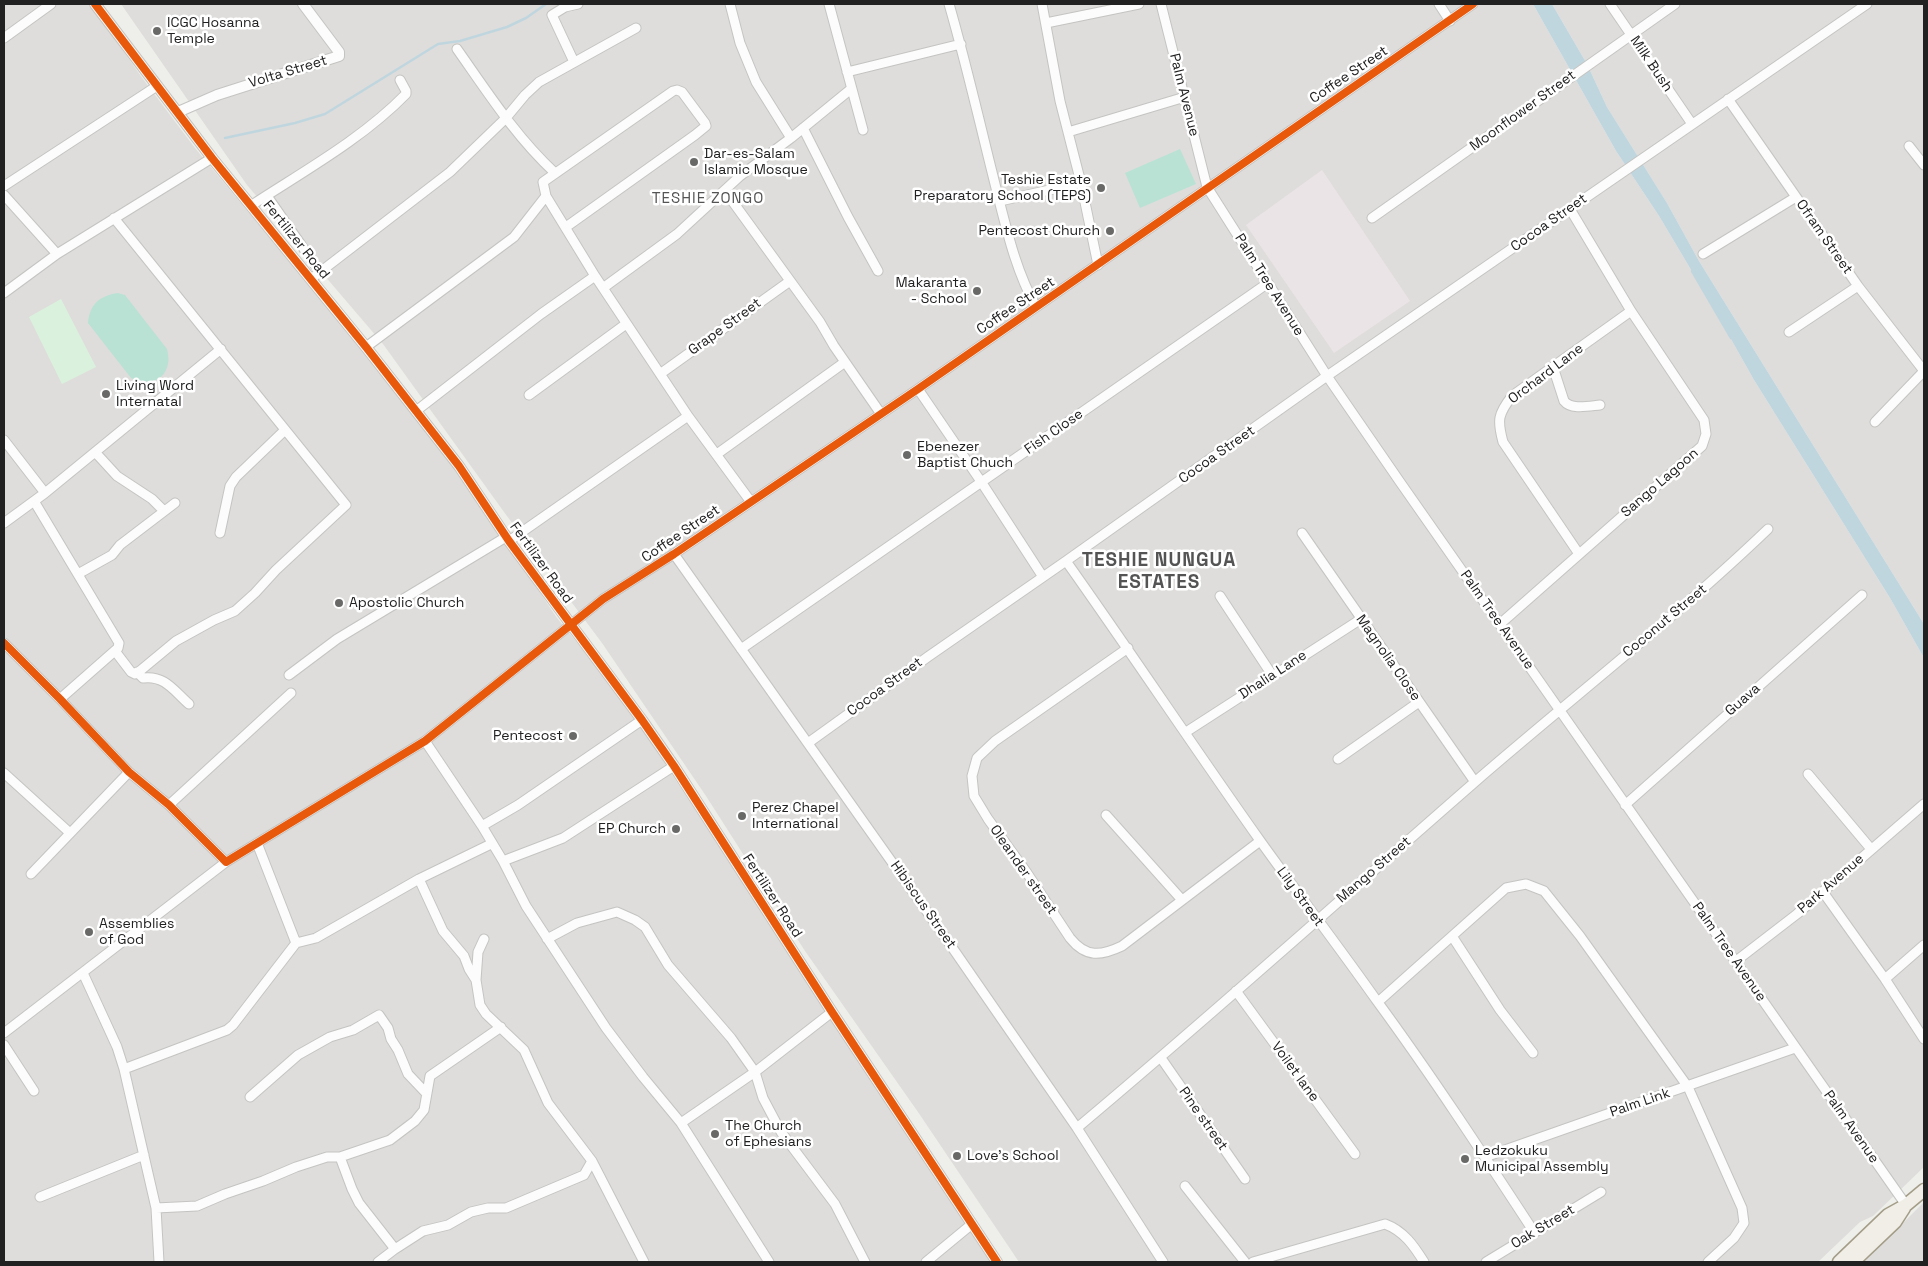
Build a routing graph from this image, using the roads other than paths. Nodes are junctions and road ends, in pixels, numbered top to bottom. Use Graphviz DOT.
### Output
graph roads {
  1 [pos="51,4"];
  2 [pos="95,4"];
  3 [pos="307,4"];
  4 [pos="578,4"];
  5 [pos="730,4"];
  6 [pos="830,4"];
  7 [pos="949,4"];
  8 [pos="1042,4"];
  9 [pos="1139,4"];
  10 [pos="1161,4"];
  11 [pos="1439,4"];
  12 [pos="1473,4"];
  13 [pos="1610,4"];
  14 [pos="1675,4"];
  15 [pos="1867,4"];
  16 [pos="1450,21"];
  17 [pos="1046,23"];
  18 [pos="636,28"];
  19 [pos="1631,34"];
  20 [pos="4,38"];
  21 [pos="961,44"];
  22 [pos="457,49"];
  23 [pos="574,62"];
  24 [pos="847,72"];
  25 [pos="400,80"];
  26 [pos="158,86"];
  27 [pos="851,89"];
  28 [pos="1185,97"];
  29 [pos="1728,99"];
  30 [pos="178,112"];
  31 [pos="506,119"];
  32 [pos="1692,124"];
  33 [pos="803,128"];
  34 [pos="863,130"];
  35 [pos="1068,132"];
  36 [pos="791,138"];
  37 [pos="1909,146"];
  38 [pos="212,158"];
  39 [pos="1924,165"];
  40 [pos="555,173"];
  41 [pos="1081,183"];
  42 [pos="4,186"];
  43 [pos="1207,187"];
  44 [pos="725,191"];
  45 [pos="4,195"];
  46 [pos="266,196"];
  47 [pos="546,196"];
  48 [pos="1796,197"];
  49 [pos="1000,202"];
  50 [pos="252,205"];
  51 [pos="1570,209"];
  52 [pos="114,218"];
  53 [pos="1372,218"];
  54 [pos="566,227"];
  55 [pos="56,254"];
  56 [pos="1704,254"];
  57 [pos="1098,265"];
  58 [pos="878,271"];
  59 [pos="320,272"];
  60 [pos="595,276"];
  61 [pos="311,279"];
  62 [pos="790,281"];
  63 [pos="1268,283"];
  64 [pos="1858,286"];
  65 [pos="604,288"];
  66 [pos="4,293"];
  67 [pos="1036,307"];
  68 [pos="1631,311"];
  69 [pos="626,324"];
  70 [pos="1789,332"];
  71 [pos="366,347"];
  72 [pos="221,349"];
  73 [pos="845,362"];
  74 [pos="1553,367"];
  75 [pos="1924,371"];
  76 [pos="660,374"];
  77 [pos="1327,376"];
  78 [pos="918,389"];
  79 [pos="529,395"];
  80 [pos="1600,405"];
  81 [pos="416,411"];
  82 [pos="881,414"];
  83 [pos="688,416"];
  84 [pos="1876,422"];
  85 [pos="285,430"];
  86 [pos="4,440"];
  87 [pos="95,452"];
  88 [pos="717,454"];
  89 [pos="982,483"];
  90 [pos="45,493"];
  91 [pos="34,501"];
  92 [pos="751,502"];
  93 [pos="174,503"];
  94 [pos="164,511"];
  95 [pos="4,523"];
  96 [pos="1768,529"];
  97 [pos="220,533"];
  98 [pos="1302,533"];
  99 [pos="508,539"];
  100 [pos="674,554"];
  101 [pos="1579,554"];
  102 [pos="1066,562"];
  103 [pos="78,574"];
  104 [pos="1043,577"];
  105 [pos="1862,595"];
  106 [pos="1220,596"];
  107 [pos="1361,619"];
  108 [pos="1500,624"];
  109 [pos="570,625"];
  110 [pos="4,644"];
  111 [pos="1128,648"];
  112 [pos="741,649"];
  113 [pos="115,651"];
  114 [pos="138,672"];
  115 [pos="289,675"];
  116 [pos="1272,675"];
  117 [pos="291,693"];
  118 [pos="60,699"];
  119 [pos="1420,702"];
  120 [pos="189,704"];
  121 [pos="1559,710"];
  122 [pos="642,720"];
  123 [pos="1186,732"];
  124 [pos="425,741"];
  125 [pos="808,743"];
  126 [pos="1338,760"];
  127 [pos="674,766"];
  128 [pos="129,772"];
  129 [pos="4,773"];
  130 [pos="1808,774"];
  131 [pos="1475,782"];
  132 [pos="1924,804"];
  133 [pos="170,805"];
  134 [pos="1625,805"];
  135 [pos="1106,815"];
  136 [pos="482,826"];
  137 [pos="70,833"];
  138 [pos="1260,840"];
  139 [pos="257,844"];
  140 [pos="491,844"];
  141 [pos="1871,849"];
  142 [pos="503,861"];
  143 [pos="226,862"];
  144 [pos="31,874"];
  145 [pos="419,879"];
  146 [pos="1823,892"];
  147 [pos="1182,900"];
  148 [pos="1317,920"];
  149 [pos="1452,936"];
  150 [pos="484,939"];
  151 [pos="547,939"];
  152 [pos="296,944"];
  153 [pos="1924,945"];
  154 [pos="1736,961"];
  155 [pos="83,973"];
  156 [pos="1885,979"];
  157 [pos="476,980"];
  158 [pos="1236,991"];
  159 [pos="1378,1002"];
  160 [pos="832,1012"];
  161 [pos="501,1027"];
  162 [pos="4,1033"];
  163 [pos="1924,1039"];
  164 [pos="4,1045"];
  165 [pos="1795,1048"];
  166 [pos="1533,1053"];
  167 [pos="1161,1058"];
  168 [pos="124,1069"];
  169 [pos="754,1072"];
  170 [pos="1688,1087"];
  171 [pos="34,1091"];
  172 [pos="426,1093"];
  173 [pos="250,1097"];
  174 [pos="681,1123"];
  175 [pos="1077,1128"];
  176 [pos="1355,1154"];
  177 [pos="144,1155"];
  178 [pos="340,1157"];
  179 [pos="1485,1157"];
  180 [pos="592,1161"];
  181 [pos="1245,1179"];
  182 [pos="1185,1186"];
  183 [pos="1924,1190"];
  184 [pos="1601,1192"];
  185 [pos="40,1197"];
  186 [pos="1906,1206"];
  187 [pos="156,1208"];
  188 [pos="972,1224"];
  189 [pos="1534,1232"];
  190 [pos="395,1249"];
  191 [pos="159,1262"];
  192 [pos="378,1262"];
  193 [pos="644,1262"];
  194 [pos="769,1262"];
  195 [pos="865,1262"];
  196 [pos="926,1262"];
  197 [pos="997,1262"];
  198 [pos="1163,1262"];
  199 [pos="1245,1262"];
  200 [pos="1254,1262"];
  201 [pos="1424,1262"];
  202 [pos="1486,1262"];
  203 [pos="1708,1262"];
  204 [pos="1839,1262"];
  205 [pos="1853,1262"];
  1 -- 20 [label="street"];
  2 -- 26 [label="street, Fertilizer Road"];
  3 -- 30 [label="street, Volta Street"];
  4 -- 23 [label="street"];
  5 -- 36 [label="street"];
  6 -- 24 [label="street"];
  7 -- 21 [label="street"];
  8 -- 17 [label="street"];
  9 -- 17 [label="street"];
  10 -- 28 [label="street, Palm Avenue"];
  11 -- 16 [label="street"];
  12 -- 16 [label="street, Coffee Street"];
  13 -- 19 [label="street, Milk Bush"];
  14 -- 19 [label="street, Moonflower Street"];
  15 -- 29 [label="street"];
  16 -- 43 [label="street, Coffee Street"];
  17 -- 35 [label="street"];
  18 -- 23 [label="street"];
  19 -- 32 [label="street, Milk Bush"];
  19 -- 53 [label="street, Moonflower Street"];
  21 -- 24 [label="street"];
  21 -- 49 [label="street"];
  22 -- 31 [label="street"];
  23 -- 31 [label="street"];
  24 -- 27 [label="street"];
  25 -- 46 [label="street"];
  26 -- 30 [label="street, Fertilizer Road"];
  26 -- 42 [label="street"];
  27 -- 33 [label="street"];
  27 -- 34 [label="street"];
  28 -- 35 [label="street"];
  28 -- 43 [label="street, Palm Avenue"];
  29 -- 32 [label="street"];
  29 -- 48 [label="street, Ofram Street"];
  30 -- 38 [label="street, Fertilizer Road"];
  31 -- 40 [label="street"];
  31 -- 59 [label="street"];
  32 -- 51 [label="street, Cocoa Street"];
  33 -- 36 [label="street"];
  33 -- 58 [label="street"];
  35 -- 41 [label="street"];
  36 -- 44 [label="street"];
  37 -- 39 [label="street"];
  38 -- 50 [label="street, Fertilizer Road"];
  38 -- 52 [label="street"];
  40 -- 47 [label="street"];
  40 -- 54 [label="street"];
  41 -- 49 [label="street"];
  41 -- 57 [label="street"];
  43 -- 57 [label="street, Coffee Street"];
  43 -- 63 [label="street, Palm Tree Avenue"];
  44 -- 62 [label="street"];
  44 -- 65 [label="street"];
  45 -- 55 [label="street"];
  46 -- 50 [label="street"];
  46 -- 59 [label="street"];
  47 -- 54 [label="street"];
  47 -- 71 [label="street"];
  48 -- 56 [label="street"];
  48 -- 64 [label="street, Ofram Street"];
  49 -- 67 [label="street"];
  50 -- 61 [label="street, Fertilizer Road"];
  51 -- 68 [label="street, Sango Lagoon"];
  51 -- 77 [label="street, Cocoa Street"];
  52 -- 55 [label="street"];
  52 -- 72 [label="street"];
  54 -- 60 [label="street"];
  55 -- 66 [label="street"];
  57 -- 67 [label="street, Coffee Street"];
  59 -- 61 [label="street"];
  60 -- 65 [label="street"];
  60 -- 81 [label="street"];
  61 -- 71 [label="street, Fertilizer Road"];
  62 -- 73 [label="street"];
  62 -- 76 [label="street, Grape Street"];
  63 -- 77 [label="street, Palm Tree Avenue"];
  63 -- 89 [label="street, Fish Close"];
  64 -- 70 [label="street"];
  64 -- 75 [label="street, Ofram Street"];
  65 -- 69 [label="street"];
  67 -- 78 [label="street, Coffee Street"];
  68 -- 74 [label="street, Orchard Lane"];
  68 -- 101 [label="street, Sango Lagoon"];
  69 -- 76 [label="street"];
  69 -- 79 [label="street"];
  71 -- 81 [label="street, Fertilizer Road"];
  72 -- 85 [label="street"];
  72 -- 87 [label="street"];
  73 -- 82 [label="street"];
  73 -- 88 [label="street"];
  74 -- 80 [label="street"];
  74 -- 101 [label="street, Orchard Lane"];
  75 -- 84 [label="street"];
  76 -- 83 [label="street"];
  77 -- 102 [label="street, Cocoa Street"];
  77 -- 108 [label="street, Palm Tree Avenue"];
  78 -- 82 [label="street, Coffee Street"];
  78 -- 89 [label="street"];
  81 -- 99 [label="street, Fertilizer Road"];
  82 -- 92 [label="street, Coffee Street"];
  83 -- 88 [label="street"];
  83 -- 99 [label="street"];
  85 -- 97 [label="street"];
  85 -- 114 [label="street"];
  86 -- 90 [label="street"];
  87 -- 90 [label="street"];
  87 -- 94 [label="street"];
  88 -- 92 [label="street"];
  89 -- 104 [label="street"];
  89 -- 112 [label="street, Fish Close"];
  90 -- 91 [label="street"];
  91 -- 95 [label="street"];
  91 -- 103 [label="street"];
  92 -- 100 [label="street, Coffee Street"];
  93 -- 94 [label="street"];
  94 -- 103 [label="street"];
  96 -- 121 [label="street, Coconut Street"];
  98 -- 107 [label="street, Magnolia Close"];
  99 -- 109 [label="street, Fertilizer Road"];
  99 -- 115 [label="street"];
  100 -- 109 [label="street, Coffee Street"];
  100 -- 112 [label="street, Hibiscus Street"];
  101 -- 108 [label="street, Sango Lagoon"];
  102 -- 104 [label="street, Cocoa Street"];
  102 -- 111 [label="street, Lily Street"];
  103 -- 113 [label="street"];
  104 -- 125 [label="street, Cocoa Street"];
  105 -- 134 [label="street, Guava"];
  106 -- 116 [label="street"];
  107 -- 116 [label="street, Dhalia Lane"];
  107 -- 119 [label="street, Magnolia Close"];
  108 -- 121 [label="street, Palm Tree Avenue"];
  109 -- 122 [label="street, Fertilizer Road"];
  109 -- 124 [label="street, Coffee Street"];
  110 -- 118 [label="street"];
  111 -- 123 [label="street, Lily Street"];
  111 -- 147 [label="street, Oleander street"];
  112 -- 125 [label="street, Hibiscus Street"];
  113 -- 114 [label="street"];
  113 -- 118 [label="street"];
  114 -- 120 [label="street"];
  116 -- 123 [label="street, Dhalia Lane"];
  117 -- 133 [label="street"];
  118 -- 128 [label="street"];
  119 -- 126 [label="street"];
  119 -- 131 [label="street, Magnolia Close"];
  121 -- 131 [label="street, Mango Street"];
  121 -- 134 [label="street, Palm Tree Avenue"];
  122 -- 127 [label="street, Fertilizer Road"];
  122 -- 136 [label="street"];
  123 -- 138 [label="street, Lily Street"];
  124 -- 136 [label="street"];
  124 -- 139 [label="street, Coffee Street"];
  125 -- 175 [label="street, Hibiscus Street"];
  127 -- 142 [label="street"];
  127 -- 160 [label="street, Fertilizer Road"];
  128 -- 133 [label="street"];
  128 -- 137 [label="street"];
  129 -- 137 [label="street"];
  130 -- 141 [label="street"];
  131 -- 148 [label="street, Mango Street"];
  132 -- 141 [label="street, Park Avenue"];
  133 -- 143 [label="street"];
  134 -- 154 [label="street, Palm Tree Avenue"];
  135 -- 147 [label="street"];
  136 -- 140 [label="street"];
  137 -- 144 [label="street"];
  138 -- 147 [label="street, Oleander street"];
  138 -- 148 [label="street, Lily Street"];
  139 -- 143 [label="street, Coffee Street"];
  139 -- 152 [label="street"];
  140 -- 142 [label="street"];
  140 -- 145 [label="street"];
  141 -- 146 [label="street, Park Avenue"];
  142 -- 151 [label="street"];
  143 -- 155 [label="street, Coffee Street"];
  145 -- 152 [label="street"];
  145 -- 157 [label="street"];
  146 -- 154 [label="street, Park Avenue"];
  146 -- 156 [label="street"];
  148 -- 158 [label="street, Mango Street"];
  148 -- 159 [label="street, Lily Street"];
  149 -- 159 [label="street"];
  149 -- 166 [label="street"];
  149 -- 170 [label="street"];
  150 -- 157 [label="street"];
  151 -- 169 [label="street"];
  151 -- 174 [label="street"];
  152 -- 168 [label="street"];
  153 -- 156 [label="street"];
  154 -- 165 [label="street, Palm Tree Avenue"];
  155 -- 162 [label="street, Coffee Street"];
  155 -- 168 [label="street"];
  156 -- 163 [label="street"];
  157 -- 161 [label="street"];
  158 -- 167 [label="street, Mango Street"];
  158 -- 176 [label="street, Voilet lane"];
  159 -- 179 [label="street, Lily Street"];
  160 -- 169 [label="street"];
  160 -- 188 [label="street, Fertilizer Road"];
  161 -- 172 [label="street"];
  161 -- 180 [label="street"];
  164 -- 171 [label="street"];
  165 -- 170 [label="street, Palm Link"];
  165 -- 186 [label="street, Palm Avenue"];
  167 -- 175 [label="street, Mango Street"];
  167 -- 181 [label="street, Pine street"];
  168 -- 177 [label="street"];
  169 -- 174 [label="street"];
  169 -- 195 [label="street"];
  170 -- 179 [label="street, Palm Link"];
  170 -- 203 [label="street"];
  172 -- 173 [label="street"];
  172 -- 178 [label="street"];
  174 -- 194 [label="street"];
  175 -- 198 [label="street, Hibiscus Street"];
  177 -- 185 [label="street"];
  177 -- 187 [label="street"];
  178 -- 187 [label="street"];
  178 -- 190 [label="street"];
  179 -- 189 [label="street, Lily Street"];
  180 -- 190 [label="street"];
  180 -- 193 [label="street"];
  182 -- 199 [label="street"];
  183 -- 186 [label="main road"];
  184 -- 189 [label="street, Oak Street"];
  186 -- 204 [label="main road"];
  186 -- 205 [label="main road"];
  187 -- 191 [label="street"];
  188 -- 196 [label="street"];
  188 -- 197 [label="street, Fertilizer Road"];
  189 -- 202 [label="street, Oak Street"];
  190 -- 192 [label="street"];
  200 -- 201 [label="street"];
}
